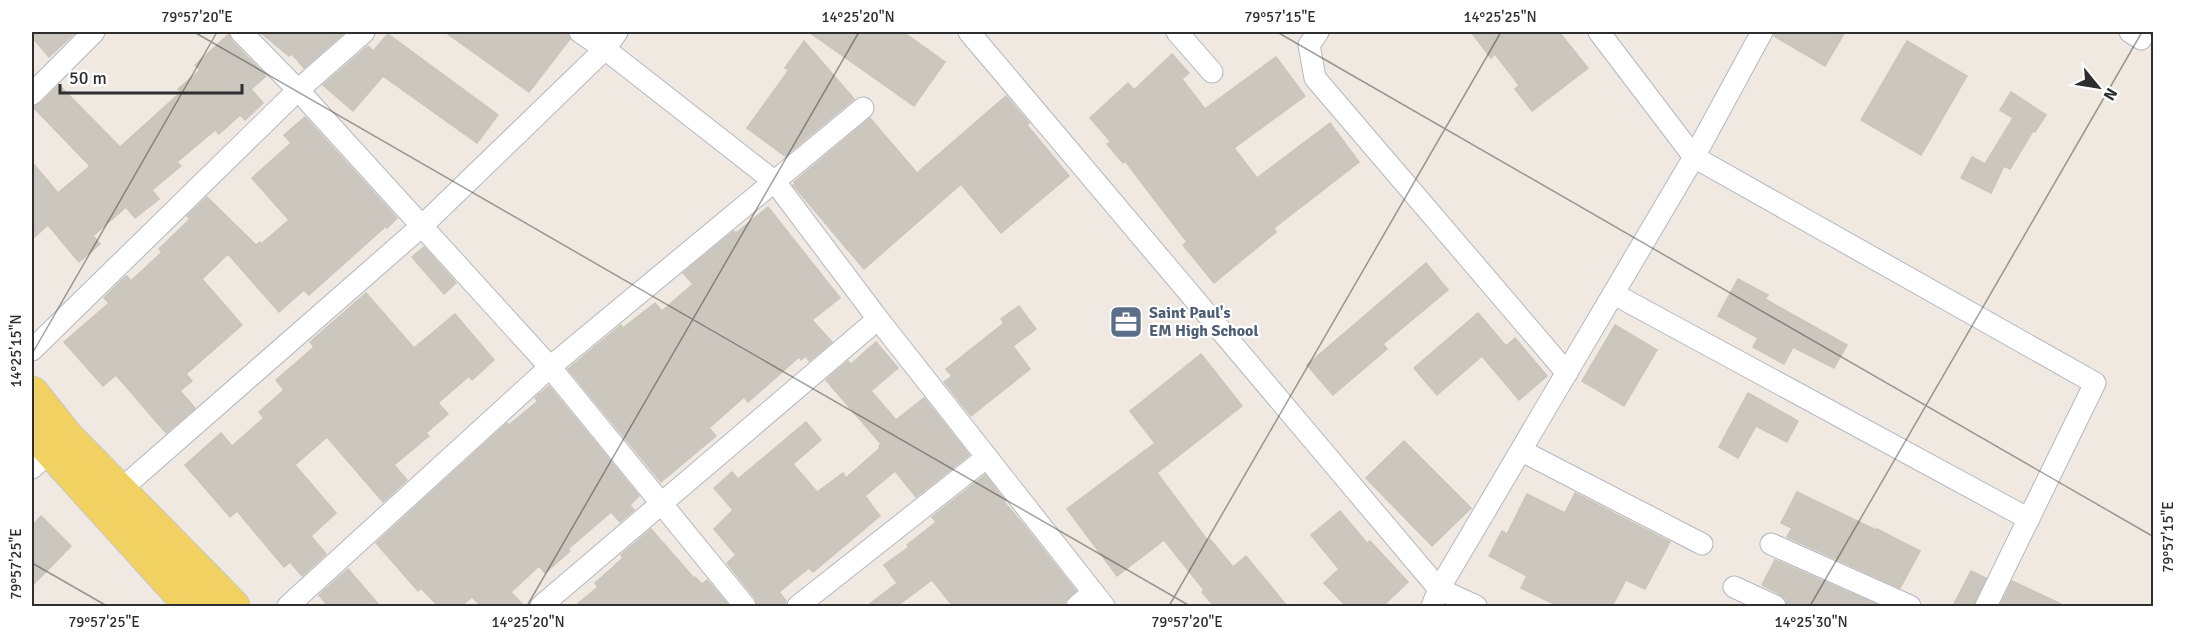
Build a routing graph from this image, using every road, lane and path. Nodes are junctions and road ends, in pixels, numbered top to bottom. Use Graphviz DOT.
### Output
graph roads {
  1 [pos="94,32"];
  2 [pos="241,32"];
  3 [pos="364,32"];
  4 [pos="580,32"];
  5 [pos="617,32"];
  6 [pos="969,32"];
  7 [pos="1177,32"];
  8 [pos="1318,32"];
  9 [pos="1599,32"];
  10 [pos="1762,32"];
  11 [pos="605,49"];
  12 [pos="1212,72"];
  13 [pos="298,90"];
  14 [pos="32,94"];
  15 [pos="863,108"];
  16 [pos="1694,157"];
  17 [pos="774,182"];
  18 [pos="423,225"];
  19 [pos="1614,294"];
  20 [pos="878,319"];
  21 [pos="32,350"];
  22 [pos="550,367"];
  23 [pos="1568,373"];
  24 [pos="32,393"];
  25 [pos="45,447"];
  26 [pos="1522,451"];
  27 [pos="987,458"];
  28 [pos="119,491"];
  29 [pos="662,504"];
  30 [pos="2029,519"];
  31 [pos="1702,544"];
  32 [pos="1771,544"];
  33 [pos="1734,587"];
  34 [pos="1436,598"];
  35 [pos="1092,602"];
  36 [pos="191,606"];
  37 [pos="233,606"];
  38 [pos="288,606"];
  39 [pos="541,606"];
  40 [pos="745,606"];
  41 [pos="798,606"];
  42 [pos="1476,606"];
  43 [pos="1775,606"];
  44 [pos="1910,606"];
  45 [pos="1986,606"];
  1 -- 14 [label="street"];
  2 -- 13 [label="street"];
  3 -- 13 [label="street"];
  4 -- 11 [label="street"];
  5 -- 11 [label="street"];
  6 -- 34 [label="street"];
  7 -- 12 [label="street"];
  8 -- 23 [label="street"];
  9 -- 16 [label="street"];
  10 -- 16 [label="street"];
  11 -- 17 [label="street"];
  11 -- 18 [label="street"];
  13 -- 18 [label="street"];
  13 -- 21 [label="street"];
  15 -- 17 [label="street"];
  16 -- 19 [label="street"];
  16 -- 30 [label="street"];
  17 -- 20 [label="street"];
  17 -- 22 [label="street"];
  18 -- 22 [label="street"];
  18 -- 28 [label="street"];
  19 -- 23 [label="street"];
  19 -- 30 [label="street"];
  20 -- 27 [label="street"];
  20 -- 29 [label="street"];
  22 -- 29 [label="street"];
  22 -- 38 [label="street"];
  23 -- 26 [label="street"];
  24 -- 25 [label="main road"];
  25 -- 28 [label="main road"];
  25 -- 36 [label="main road"];
  26 -- 31 [label="street"];
  26 -- 34 [label="street"];
  27 -- 35 [label="street"];
  27 -- 41 [label="street"];
  28 -- 37 [label="main road"];
  29 -- 39 [label="street"];
  29 -- 40 [label="street"];
  30 -- 45 [label="street"];
  32 -- 44 [label="street"];
  33 -- 43 [label="street"];
  34 -- 42 [label="street"];
}
